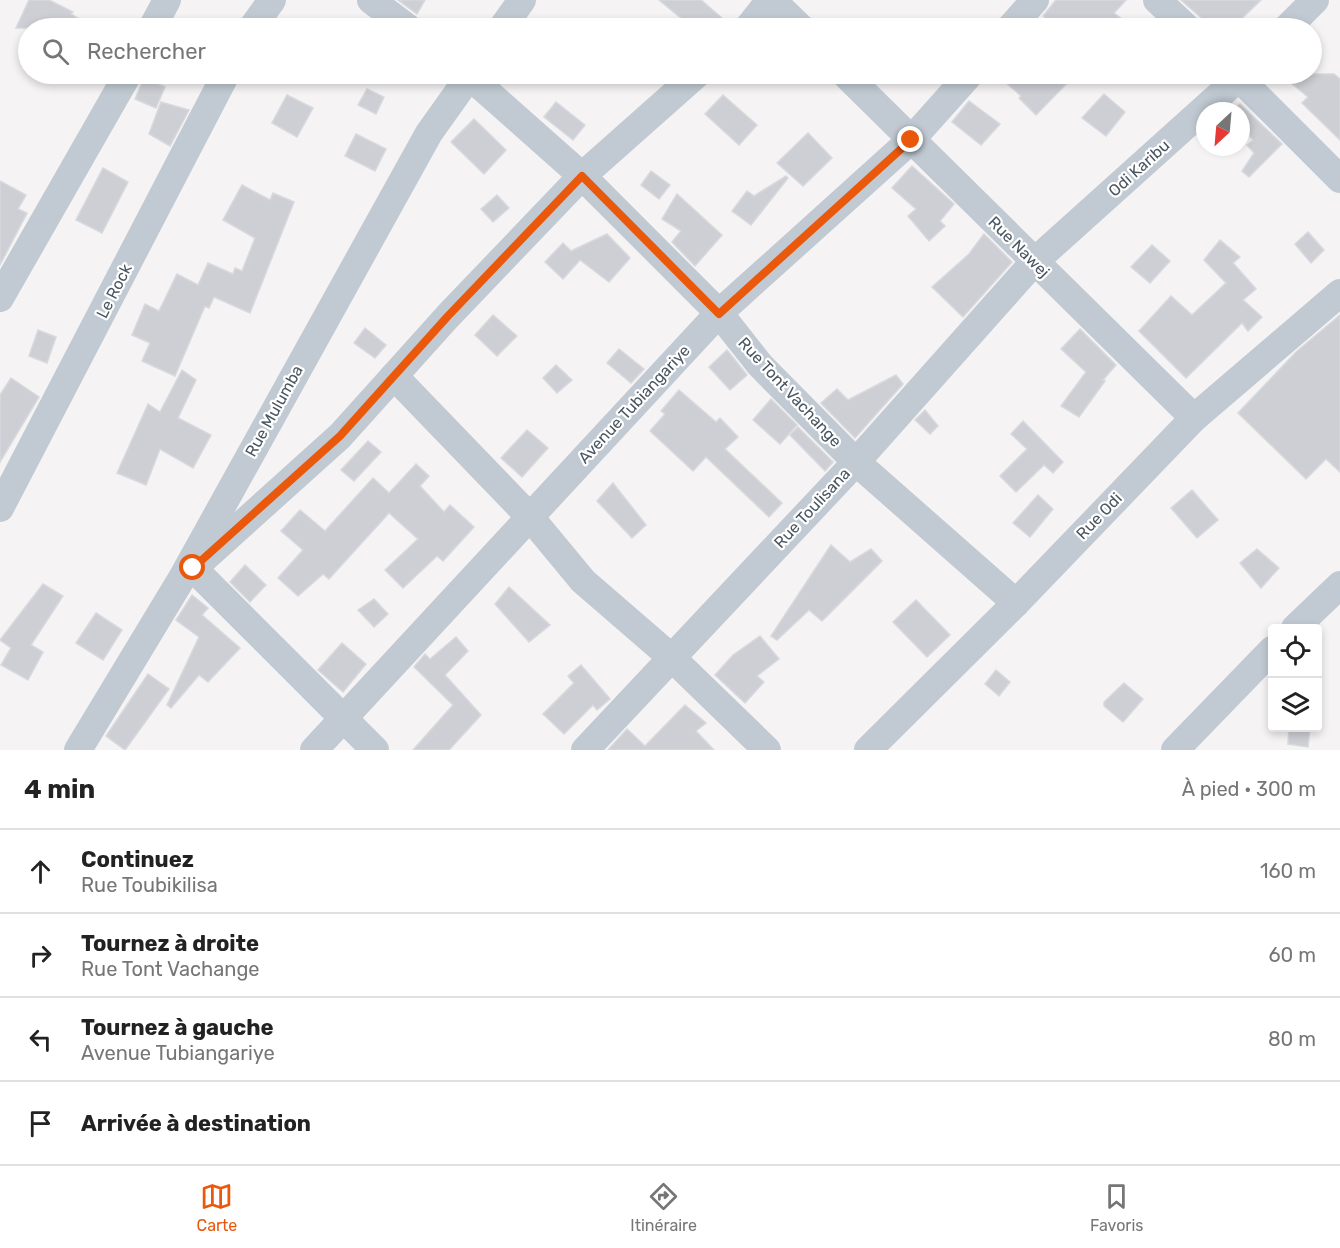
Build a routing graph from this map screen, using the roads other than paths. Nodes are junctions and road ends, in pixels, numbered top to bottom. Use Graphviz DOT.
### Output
graph roads {
  1 [pos="167,0"];
  2 [pos="272,0"];
  3 [pos="371,0"];
  4 [pos="522,0"];
  5 [pos="771,0"];
  6 [pos="1035,0"];
  7 [pos="1157,0"];
  8 [pos="1315,0"];
  9 [pos="157,18"];
  10 [pos="259,18"];
  11 [pos="395,18"];
  12 [pos="509,18"];
  13 [pos="756,18"];
  14 [pos="790,18"];
  15 [pos="1019,18"];
  16 [pos="1176,18"];
  17 [pos="1297,18"];
  18 [pos="122,84"];
  19 [pos="221,84"];
  20 [pos="462,84"];
  21 [pos="480,84"];
  22 [pos="686,84"];
  23 [pos="855,84"];
  24 [pos="961,84"];
  25 [pos="1229,84"];
  26 [pos="1248,84"];
  27 [pos="911,140"];
  28 [pos="582,176"];
  29 [pos="1340,179"];
  30 [pos="1034,262"];
  31 [pos="1340,293"];
  32 [pos="0,297"];
  33 [pos="719,314"];
  34 [pos="394,376"];
  35 [pos="1194,418"];
  36 [pos="856,462"];
  37 [pos="0,507"];
  38 [pos="530,517"];
  39 [pos="187,573"];
  40 [pos="1340,585"];
  41 [pos="1017,603"];
  42 [pos="1299,624"];
  43 [pos="1268,654"];
  44 [pos="672,658"];
  45 [pos="343,718"];
  46 [pos="1206,719"];
  47 [pos="78,750"];
  48 [pos="314,750"];
  49 [pos="375,750"];
  50 [pos="585,750"];
  51 [pos="767,750"];
  52 [pos="868,750"];
  53 [pos="1175,750"];
  54 [pos="1202,750"];
  1 -- 9 [label="street"];
  2 -- 10 [label="street"];
  3 -- 11 [label="street"];
  4 -- 12 [label="street"];
  5 -- 13 [label="street"];
  5 -- 14 [label="street"];
  6 -- 15 [label="street"];
  7 -- 16 [label="street"];
  8 -- 17 [label="street"];
  18 -- 32 [label="street"];
  19 -- 37 [label="street, Le Rock"];
  20 -- 39 [label="street, Rue Mulumba"];
  21 -- 28 [label="street, Rue Tont Vachange"];
  22 -- 28 [label="street"];
  23 -- 27 [label="street, Rue Nawej"];
  24 -- 27 [label="street, Avenue Tubiangariye"];
  25 -- 30 [label="street, Odi Karibu"];
  26 -- 29 [label="street"];
  27 -- 30 [label="street, Rue Nawej"];
  27 -- 33 [label="street, Avenue Tubiangariye"];
  28 -- 33 [label="street, Rue Tont Vachange"];
  28 -- 34 [label="street"];
  30 -- 35 [label="street, Rue Nawej"];
  30 -- 36 [label="street, Rue Toulisana"];
  31 -- 35 [label="street, Rue Odi"];
  33 -- 36 [label="street, Rue Tont Vachange"];
  33 -- 38 [label="street, Avenue Tubiangariye"];
  34 -- 38 [label="street"];
  34 -- 39 [label="street"];
  35 -- 41 [label="street, Rue Odi"];
  36 -- 41 [label="street, Rue Tont Vachange"];
  36 -- 44 [label="street, Rue Toulisana"];
  38 -- 44 [label="street"];
  38 -- 45 [label="street, Avenue Tubiangariye"];
  39 -- 45 [label="street"];
  39 -- 47 [label="street, Rue Mulumba"];
  40 -- 42 [label="street"];
  41 -- 52 [label="street, Rue Odi"];
  43 -- 46 [label="street"];
  44 -- 50 [label="street, Rue Toulisana"];
  44 -- 51 [label="street"];
  45 -- 48 [label="street, Avenue Tubiangariye"];
  45 -- 49 [label="street"];
  46 -- 53 [label="street"];
  46 -- 54 [label="street"];
}
